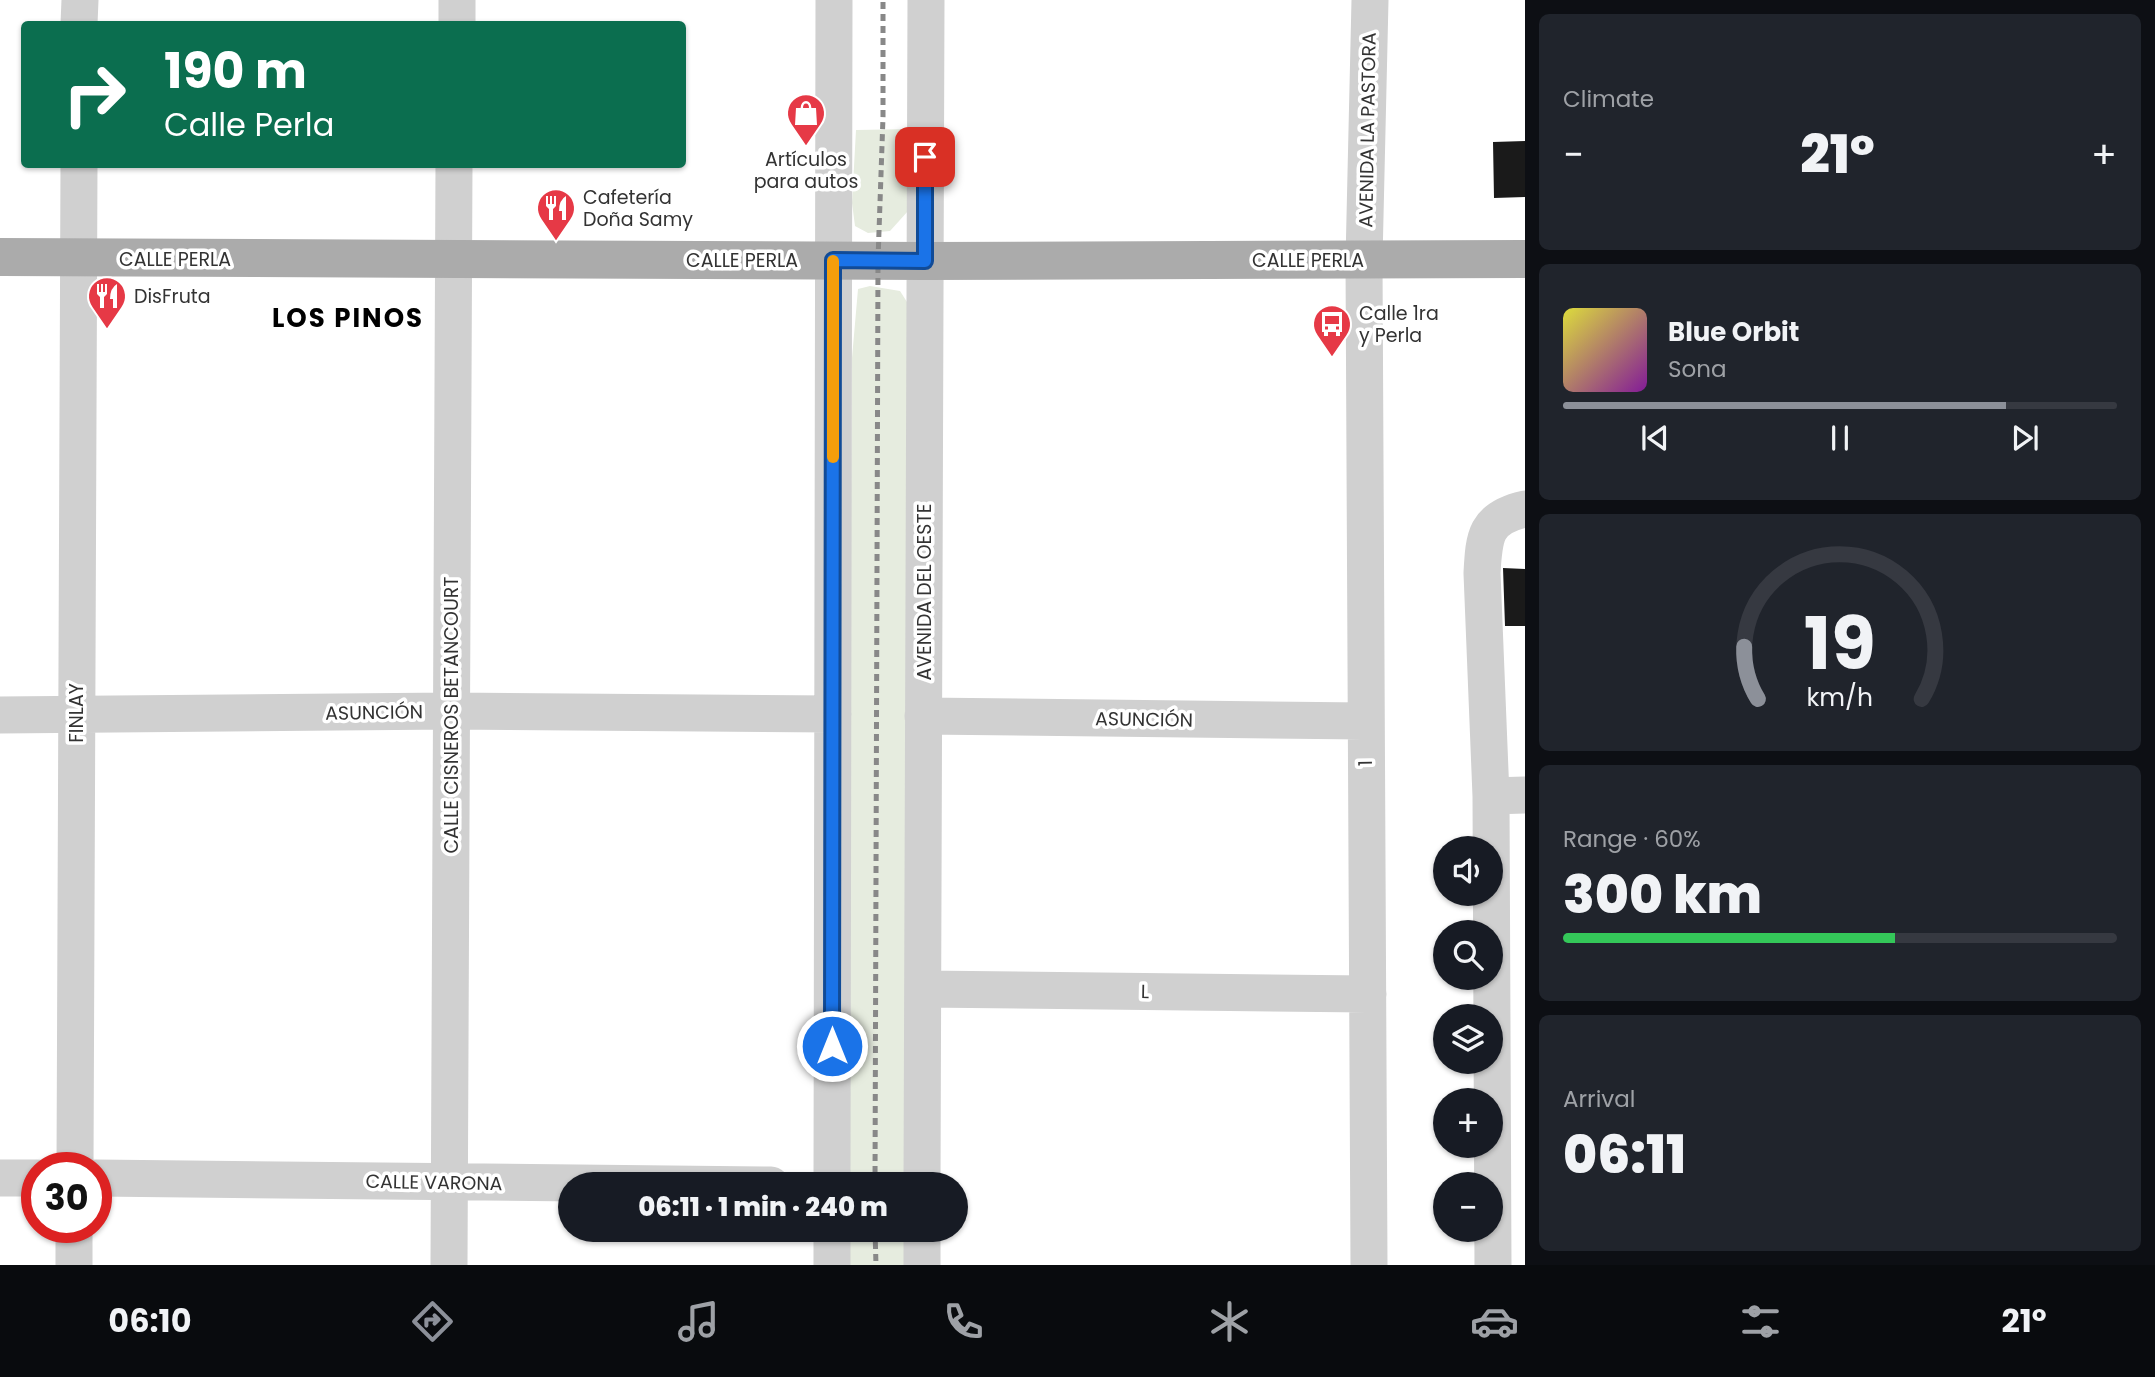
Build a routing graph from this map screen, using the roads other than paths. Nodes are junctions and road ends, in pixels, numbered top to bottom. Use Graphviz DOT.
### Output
graph roads {
  1 [pos="80,0"];
  2 [pos="457,0"];
  3 [pos="834,0"];
  4 [pos="926,0"];
  5 [pos="1370,0"];
  6 [pos="79,21"];
  7 [pos="457,21"];
  8 [pos="79,168"];
  9 [pos="454,168"];
  10 [pos="0,257"];
  11 [pos="78,258"];
  12 [pos="1525,259"];
  13 [pos="453,260"];
  14 [pos="833,260"];
  15 [pos="1364,260"];
  16 [pos="925,261"];
  17 [pos="1525,509"];
  18 [pos="451,711"];
  19 [pos="833,714"];
  20 [pos="0,715"];
  21 [pos="76,715"];
  22 [pos="923,716"];
  23 [pos="1364,721"];
  24 [pos="1508,796"];
  25 [pos="923,989"];
  26 [pos="1368,994"];
  27 [pos="75,1152"];
  28 [pos="832,1172"];
  29 [pos="922,1172"];
  30 [pos="0,1178"];
  31 [pos="21,1178"];
  32 [pos="112,1178"];
  33 [pos="449,1182"];
  34 [pos="558,1183"];
  35 [pos="832,1242"];
  36 [pos="922,1242"];
  37 [pos="74,1243"];
  38 [pos="74,1265"];
  39 [pos="449,1265"];
  40 [pos="832,1265"];
  41 [pos="922,1265"];
  42 [pos="1369,1265"];
  43 [pos="1493,1265"];
  1 -- 6 [label="street"];
  2 -- 7 [label="street"];
  3 -- 14 [label="street"];
  4 -- 16 [label="street, AVENIDA DEL OESTE"];
  5 -- 15 [label="street, AVENIDA LA PASTORA"];
  8 -- 11 [label="street, FINLAY"];
  9 -- 13 [label="street, CALLE CISNEROS BETANCOURT"];
  10 -- 11 [label="main road, CALLE PERLA"];
  11 -- 13 [label="main road, CALLE PERLA"];
  11 -- 21 [label="street, FINLAY"];
  12 -- 15 [label="main road, CALLE PERLA"];
  13 -- 14 [label="main road, CALLE PERLA"];
  13 -- 18 [label="street, CALLE CISNEROS BETANCOURT"];
  14 -- 16 [label="main road, CALLE PERLA"];
  14 -- 19 [label="street"];
  15 -- 16 [label="main road, CALLE PERLA"];
  15 -- 23 [label="street, 1"];
  16 -- 22 [label="street, AVENIDA DEL OESTE"];
  17 -- 24 [label="street"];
  18 -- 19 [label="street, ASUNCIÓN"];
  18 -- 21 [label="street, ASUNCIÓN"];
  18 -- 33 [label="street, CALLE CISNEROS BETANCOURT"];
  19 -- 28 [label="street"];
  20 -- 21 [label="street, ASUNCIÓN"];
  21 -- 27 [label="street, FINLAY"];
  22 -- 23 [label="street, ASUNCIÓN"];
  22 -- 25 [label="street, AVENIDA DEL OESTE"];
  23 -- 26 [label="street, 1"];
  24 -- 43 [label="street"];
  25 -- 26 [label="street, L"];
  25 -- 29 [label="street, AVENIDA DEL OESTE"];
  26 -- 42 [label="street, 1"];
  30 -- 31 [label="street"];
  32 -- 33 [label="street, CALLE VARONA"];
  33 -- 34 [label="street, CALLE VARONA"];
  33 -- 39 [label="street, CALLE CISNEROS BETANCOURT"];
  35 -- 40 [label="street"];
  36 -- 41 [label="street"];
  37 -- 38 [label="street"];
}
